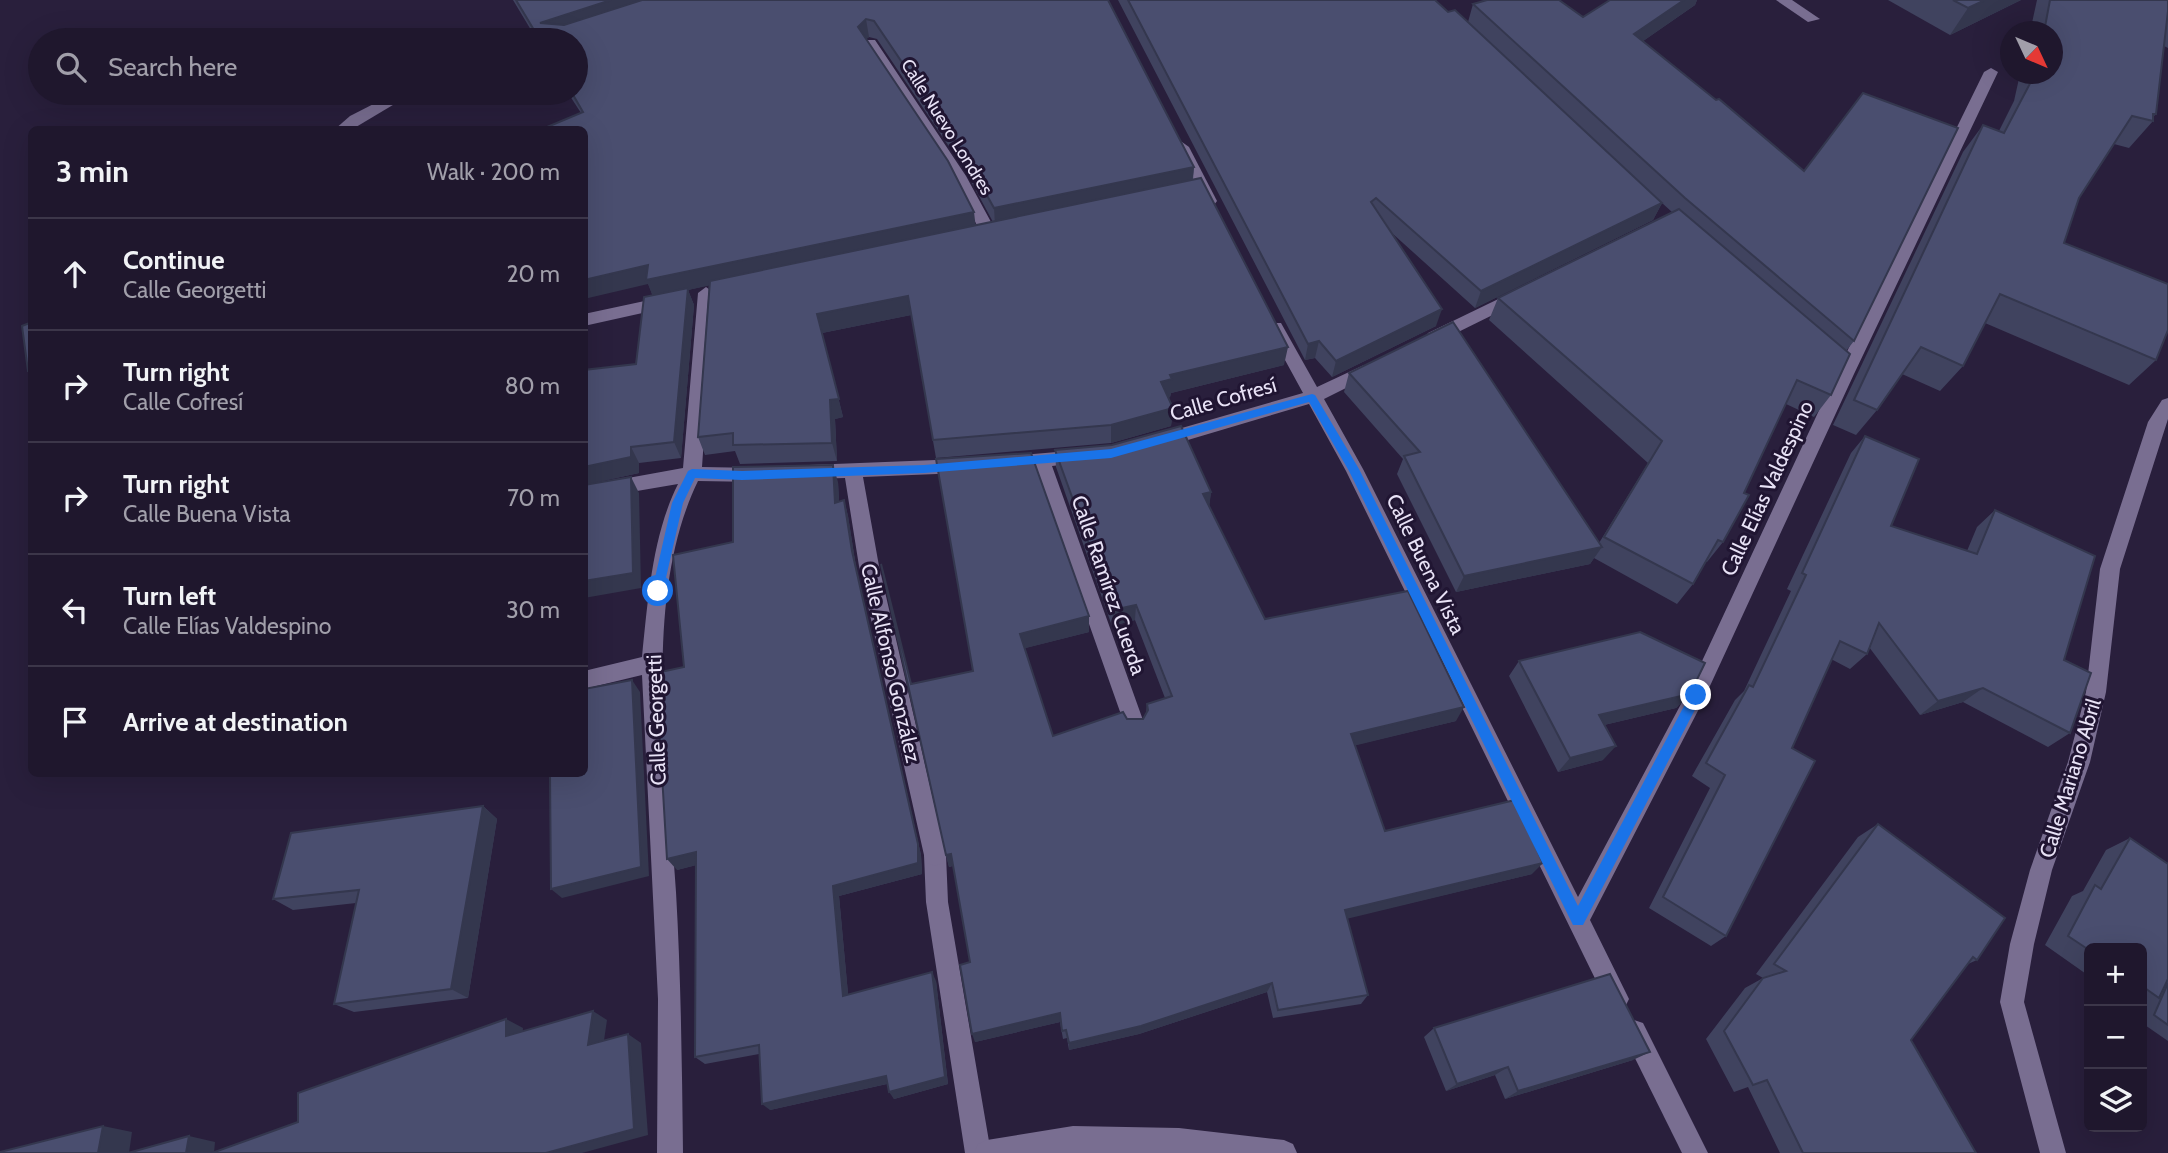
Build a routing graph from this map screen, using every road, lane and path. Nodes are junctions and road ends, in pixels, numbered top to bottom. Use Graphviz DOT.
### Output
graph roads {
  1 [pos="1783,0"];
  2 [pos="1813,19"];
  3 [pos="870,43"];
  4 [pos="1991,72"];
  5 [pos="382,105"];
  6 [pos="346,126"];
  7 [pos="1173,130"];
  8 [pos="1216,213"];
  9 [pos="989,233"];
  10 [pos="1534,288"];
  11 [pos="1267,312"];
  12 [pos="588,319"];
  13 [pos="1423,343"];
  14 [pos="1386,361"];
  15 [pos="1312,397"];
  16 [pos="2168,405"];
  17 [pos="1148,444"];
  18 [pos="1099,455"];
  19 [pos="1041,461"];
  20 [pos="853,470"];
  21 [pos="798,473"];
  22 [pos="692,474"];
  23 [pos="770,474"];
  24 [pos="588,493"];
  25 [pos="652,664"];
  26 [pos="588,679"];
  27 [pos="1133,723"];
  28 [pos="1578,920"];
  29 [pos="670,1153"];
  30 [pos="978,1153"];
  31 [pos="988,1153"];
  32 [pos="1284,1153"];
  33 [pos="1695,1153"];
  34 [pos="2053,1153"];
  1 -- 2 [label="street"];
  3 -- 9 [label="street, Calle Nuevo Londres"];
  4 -- 28 [label="street, Calle Elías Valdespino"];
  5 -- 6 [label="street"];
  7 -- 8 [label="street"];
  10 -- 13 [label="street"];
  11 -- 15 [label="street, Calle Buena Vista"];
  12 -- 22 [label="street, Calle Georgetti"];
  14 -- 15 [label="street, Calle Cofresí"];
  15 -- 17 [label="street, Calle Cofresí"];
  15 -- 28 [label="street, Calle Buena Vista"];
  16 -- 34 [label="street, Calle Mariano Abril"];
  18 -- 19 [label="street"];
  19 -- 20 [label="street"];
  19 -- 27 [label="street, Calle Ramírez Cuerda"];
  20 -- 21 [label="street"];
  20 -- 30 [label="street, Calle Alfonso González"];
  22 -- 23 [label="street"];
  22 -- 24 [label="street"];
  22 -- 25 [label="street, Calle Georgetti"];
  25 -- 26 [label="street"];
  25 -- 29 [label="street, Calle Georgetti"];
  28 -- 33 [label="street, Calle Buena Vista"];
  31 -- 32 [label="street"];
}
